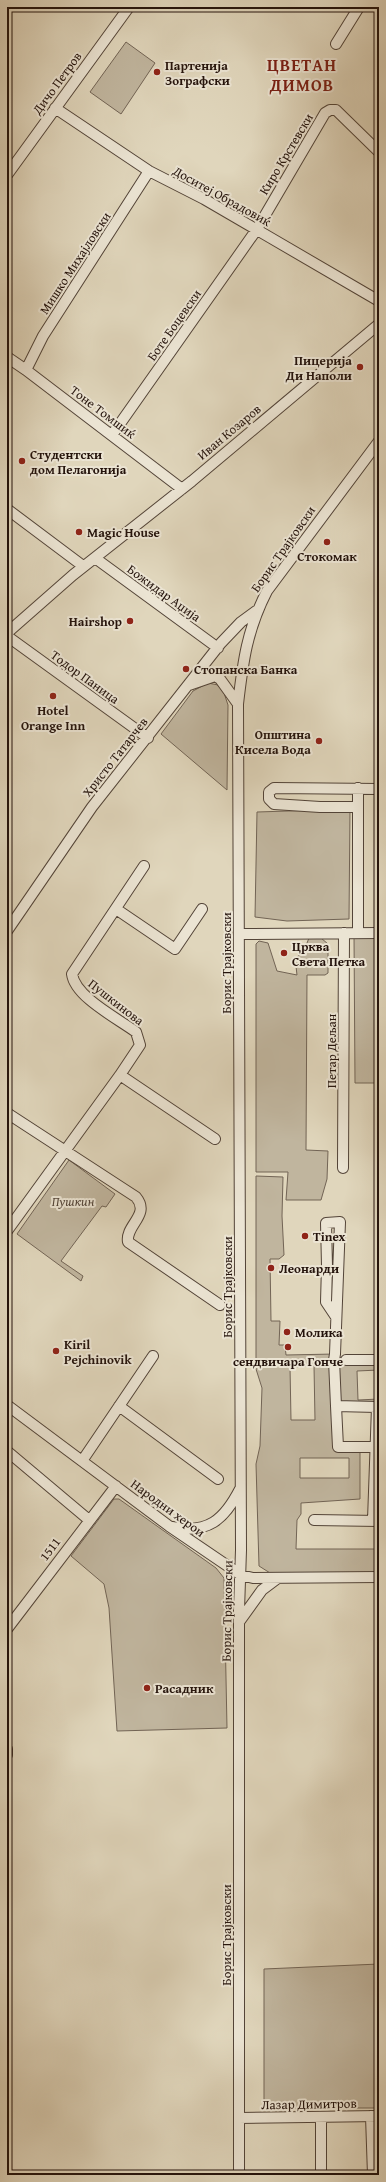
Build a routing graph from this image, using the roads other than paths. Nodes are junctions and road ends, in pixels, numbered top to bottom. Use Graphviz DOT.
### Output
graph roads {
  1 [pos="129,7"];
  2 [pos="359,7"];
  3 [pos="336,44"];
  4 [pos="55,108"];
  5 [pos="379,152"];
  6 [pos="149,171"];
  7 [pos="7,175"];
  8 [pos="257,230"];
  9 [pos="379,301"];
  10 [pos="379,324"];
  11 [pos="7,357"];
  12 [pos="26,370"];
  13 [pos="112,435"];
  14 [pos="379,441"];
  15 [pos="182,489"];
  16 [pos="7,509"];
  17 [pos="95,558"];
  18 [pos="83,566"];
  19 [pos="256,611"];
  20 [pos="7,635"];
  21 [pos="218,648"];
  22 [pos="188,686"];
  23 [pos="238,704"];
  24 [pos="148,738"];
  25 [pos="358,788"];
  26 [pos="379,788"];
  27 [pos="358,807"];
  28 [pos="144,866"];
  29 [pos="116,909"];
  30 [pos="202,909"];
  31 [pos="7,931"];
  32 [pos="344,933"];
  33 [pos="358,933"];
  34 [pos="379,933"];
  35 [pos="240,934"];
  36 [pos="120,1075"];
  37 [pos="7,1113"];
  38 [pos="215,1139"];
  39 [pos="64,1151"];
  40 [pos="343,1168"];
  41 [pos="7,1231"];
  42 [pos="220,1305"];
  43 [pos="336,1317"];
  44 [pos="153,1356"];
  45 [pos="346,1360"];
  46 [pos="379,1360"];
  47 [pos="7,1405"];
  48 [pos="119,1406"];
  49 [pos="336,1406"];
  50 [pos="376,1447"];
  51 [pos="7,1451"];
  52 [pos="82,1460"];
  53 [pos="218,1479"];
  54 [pos="116,1486"];
  55 [pos="241,1487"];
  56 [pos="89,1520"];
  57 [pos="314,1520"];
  58 [pos="376,1520"];
  59 [pos="169,1526"];
  60 [pos="241,1575"];
  61 [pos="379,1577"];
  62 [pos="278,1578"];
  63 [pos="239,1622"];
  64 [pos="7,1628"];
  65 [pos="375,2116"];
  66 [pos="321,2117"];
  67 [pos="239,2118"];
  68 [pos="239,2175"];
  69 [pos="321,2175"];
  70 [pos="372,2175"];
  1 -- 4 [label="street, Дичо Петров"];
  2 -- 3 [label="street"];
  4 -- 6 [label="street, Доситеј Обрадовиќ"];
  4 -- 7 [label="street, Дичо Петров"];
  5 -- 8 [label="street, Киро Крстевски"];
  6 -- 8 [label="street, Доситеј Обрадовиќ"];
  6 -- 12 [label="street, Мишко Михајловски"];
  8 -- 9 [label="street, Доситеј Обрадовиќ"];
  8 -- 13 [label="street, Боте Боцевски"];
  10 -- 15 [label="street, Иван Козаров"];
  11 -- 12 [label="street, Тоне Томшиќ"];
  12 -- 13 [label="street, Тоне Томшиќ"];
  13 -- 15 [label="street, Тоне Томшиќ"];
  14 -- 19 [label="street, Борис Трајковски"];
  15 -- 17 [label="street, Иван Козаров"];
  16 -- 18 [label="street"];
  17 -- 18 [label="street, Иван Козаров"];
  17 -- 21 [label="street, Божидар Аџија"];
  18 -- 20 [label="street, Иван Козаров"];
  19 -- 21 [label="street, Христо Татарчев"];
  19 -- 23 [label="street, Борис Трајковски"];
  20 -- 24 [label="street, Тодор Паница"];
  21 -- 22 [label="street, Христо Татарчев"];
  22 -- 23 [label="street"];
  22 -- 24 [label="street, Христо Татарчев"];
  23 -- 35 [label="street, Борис Трајковски"];
  24 -- 31 [label="street, Христо Татарчев"];
  25 -- 26 [label="street"];
  25 -- 27 [label="street"];
  25 -- 27 [label="street"];
  27 -- 33 [label="street"];
  28 -- 29 [label="street, Пушкинова"];
  29 -- 30 [label="street"];
  29 -- 36 [label="street, Пушкинова"];
  32 -- 33 [label="street"];
  32 -- 35 [label="street"];
  32 -- 40 [label="street, Петар Дељан"];
  33 -- 34 [label="street"];
  35 -- 55 [label="street, Борис Трајковски"];
  36 -- 38 [label="street"];
  36 -- 39 [label="street, Пушкинова"];
  37 -- 39 [label="street"];
  39 -- 41 [label="street, Пушкинова"];
  39 -- 42 [label="street"];
  43 -- 43 [label="street"];
  43 -- 49 [label="street"];
  44 -- 48 [label="street"];
  45 -- 46 [label="street"];
  47 -- 52 [label="street, Народни херои"];
  48 -- 52 [label="street"];
  48 -- 53 [label="street"];
  49 -- 50 [label="street"];
  49 -- 50 [label="street"];
  50 -- 58 [label="street"];
  51 -- 56 [label="street"];
  52 -- 54 [label="street, Народни херои"];
  54 -- 56 [label="street, 1511"];
  54 -- 59 [label="street, Народни херои"];
  55 -- 59 [label="street"];
  55 -- 60 [label="street, Борис Трајковски"];
  56 -- 64 [label="street, 1511"];
  57 -- 58 [label="street"];
  59 -- 60 [label="street, Народни херои"];
  60 -- 62 [label="street"];
  60 -- 63 [label="street, Борис Трајковски"];
  61 -- 62 [label="street"];
  62 -- 63 [label="street"];
  63 -- 67 [label="street, Борис Трајковски"];
  65 -- 66 [label="street, Лазар Димитров"];
  65 -- 70 [label="street"];
  66 -- 67 [label="street, Лазар Димитров"];
  66 -- 69 [label="street"];
  67 -- 68 [label="street, Борис Трајковски"];
}
